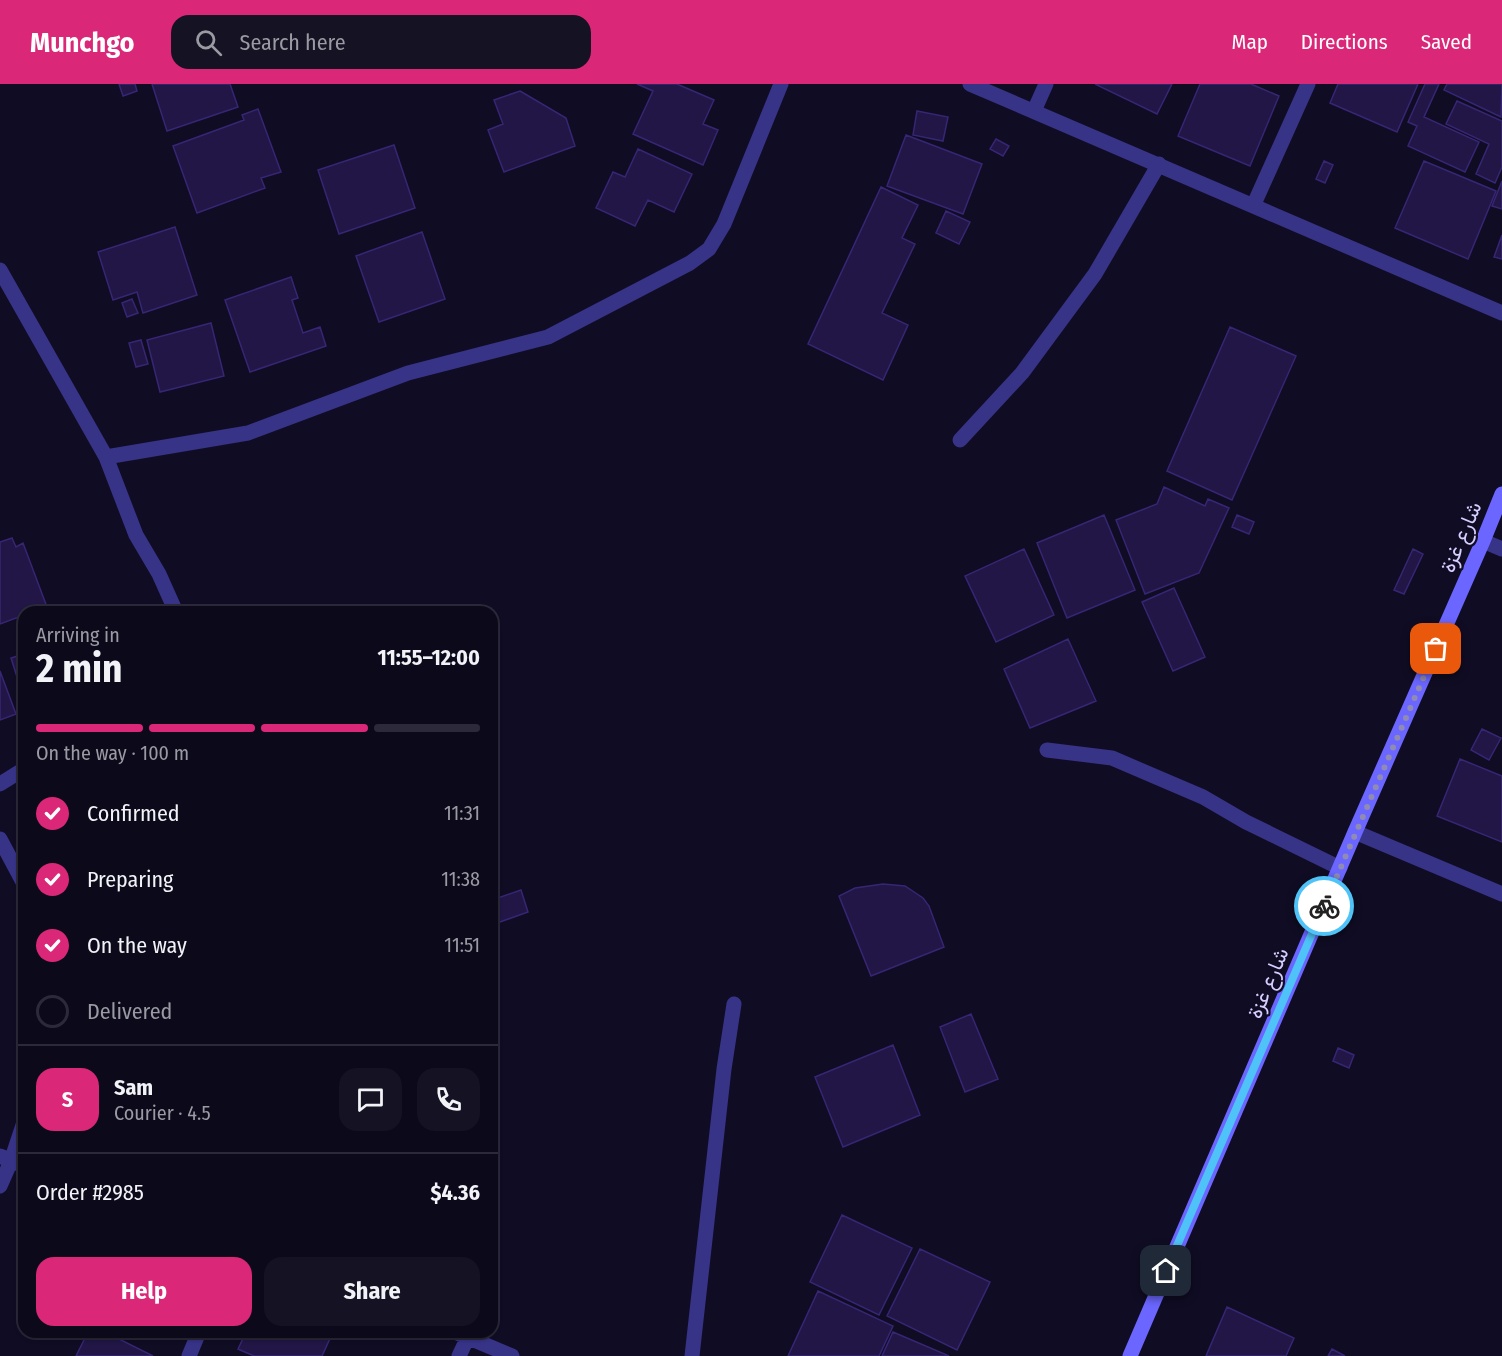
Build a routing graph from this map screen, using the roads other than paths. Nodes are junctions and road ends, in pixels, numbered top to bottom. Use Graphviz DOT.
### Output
graph roads {
  1 [pos="781,84"];
  2 [pos="970,84"];
  3 [pos="1046,84"];
  4 [pos="1308,84"];
  5 [pos="1034,111"];
  6 [pos="1159,164"];
  7 [pos="1254,204"];
  8 [pos="0,270"];
  9 [pos="1502,313"];
  10 [pos="960,440"];
  11 [pos="106,458"];
  12 [pos="1502,494"];
  13 [pos="1484,541"];
  14 [pos="1502,549"];
  15 [pos="173,606"];
  16 [pos="1047,750"];
  17 [pos="18,773"];
  18 [pos="0,784"];
  19 [pos="1355,832"];
  20 [pos="0,839"];
  21 [pos="1340,868"];
  22 [pos="18,873"];
  23 [pos="1502,894"];
  24 [pos="734,1004"];
  25 [pos="18,1142"];
  26 [pos="12,1161"];
  27 [pos="0,1186"];
  28 [pos="196,1338"];
  29 [pos="461,1338"];
  30 [pos="470,1338"];
  31 [pos="189,1356"];
  32 [pos="459,1356"];
  33 [pos="512,1356"];
  34 [pos="692,1356"];
  35 [pos="1130,1356"];
  1 -- 11 [label="street"];
  2 -- 5 [label="street"];
  3 -- 5 [label="street"];
  4 -- 7 [label="street"];
  5 -- 6 [label="street"];
  6 -- 7 [label="street"];
  6 -- 10 [label="street"];
  7 -- 9 [label="street"];
  8 -- 11 [label="street"];
  11 -- 15 [label="street"];
  12 -- 13 [label="main road, شارع غزة"];
  13 -- 14 [label="street"];
  13 -- 19 [label="main road, شارع غزة"];
  16 -- 21 [label="street"];
  17 -- 18 [label="street"];
  19 -- 21 [label="main road, شارع غزة"];
  19 -- 23 [label="street"];
  20 -- 22 [label="street"];
  21 -- 35 [label="main road, شارع غزة"];
  24 -- 34 [label="street"];
  25 -- 26 [label="street"];
  26 -- 27 [label="street"];
  28 -- 31 [label="street"];
  29 -- 32 [label="street"];
  30 -- 33 [label="street"];
}
